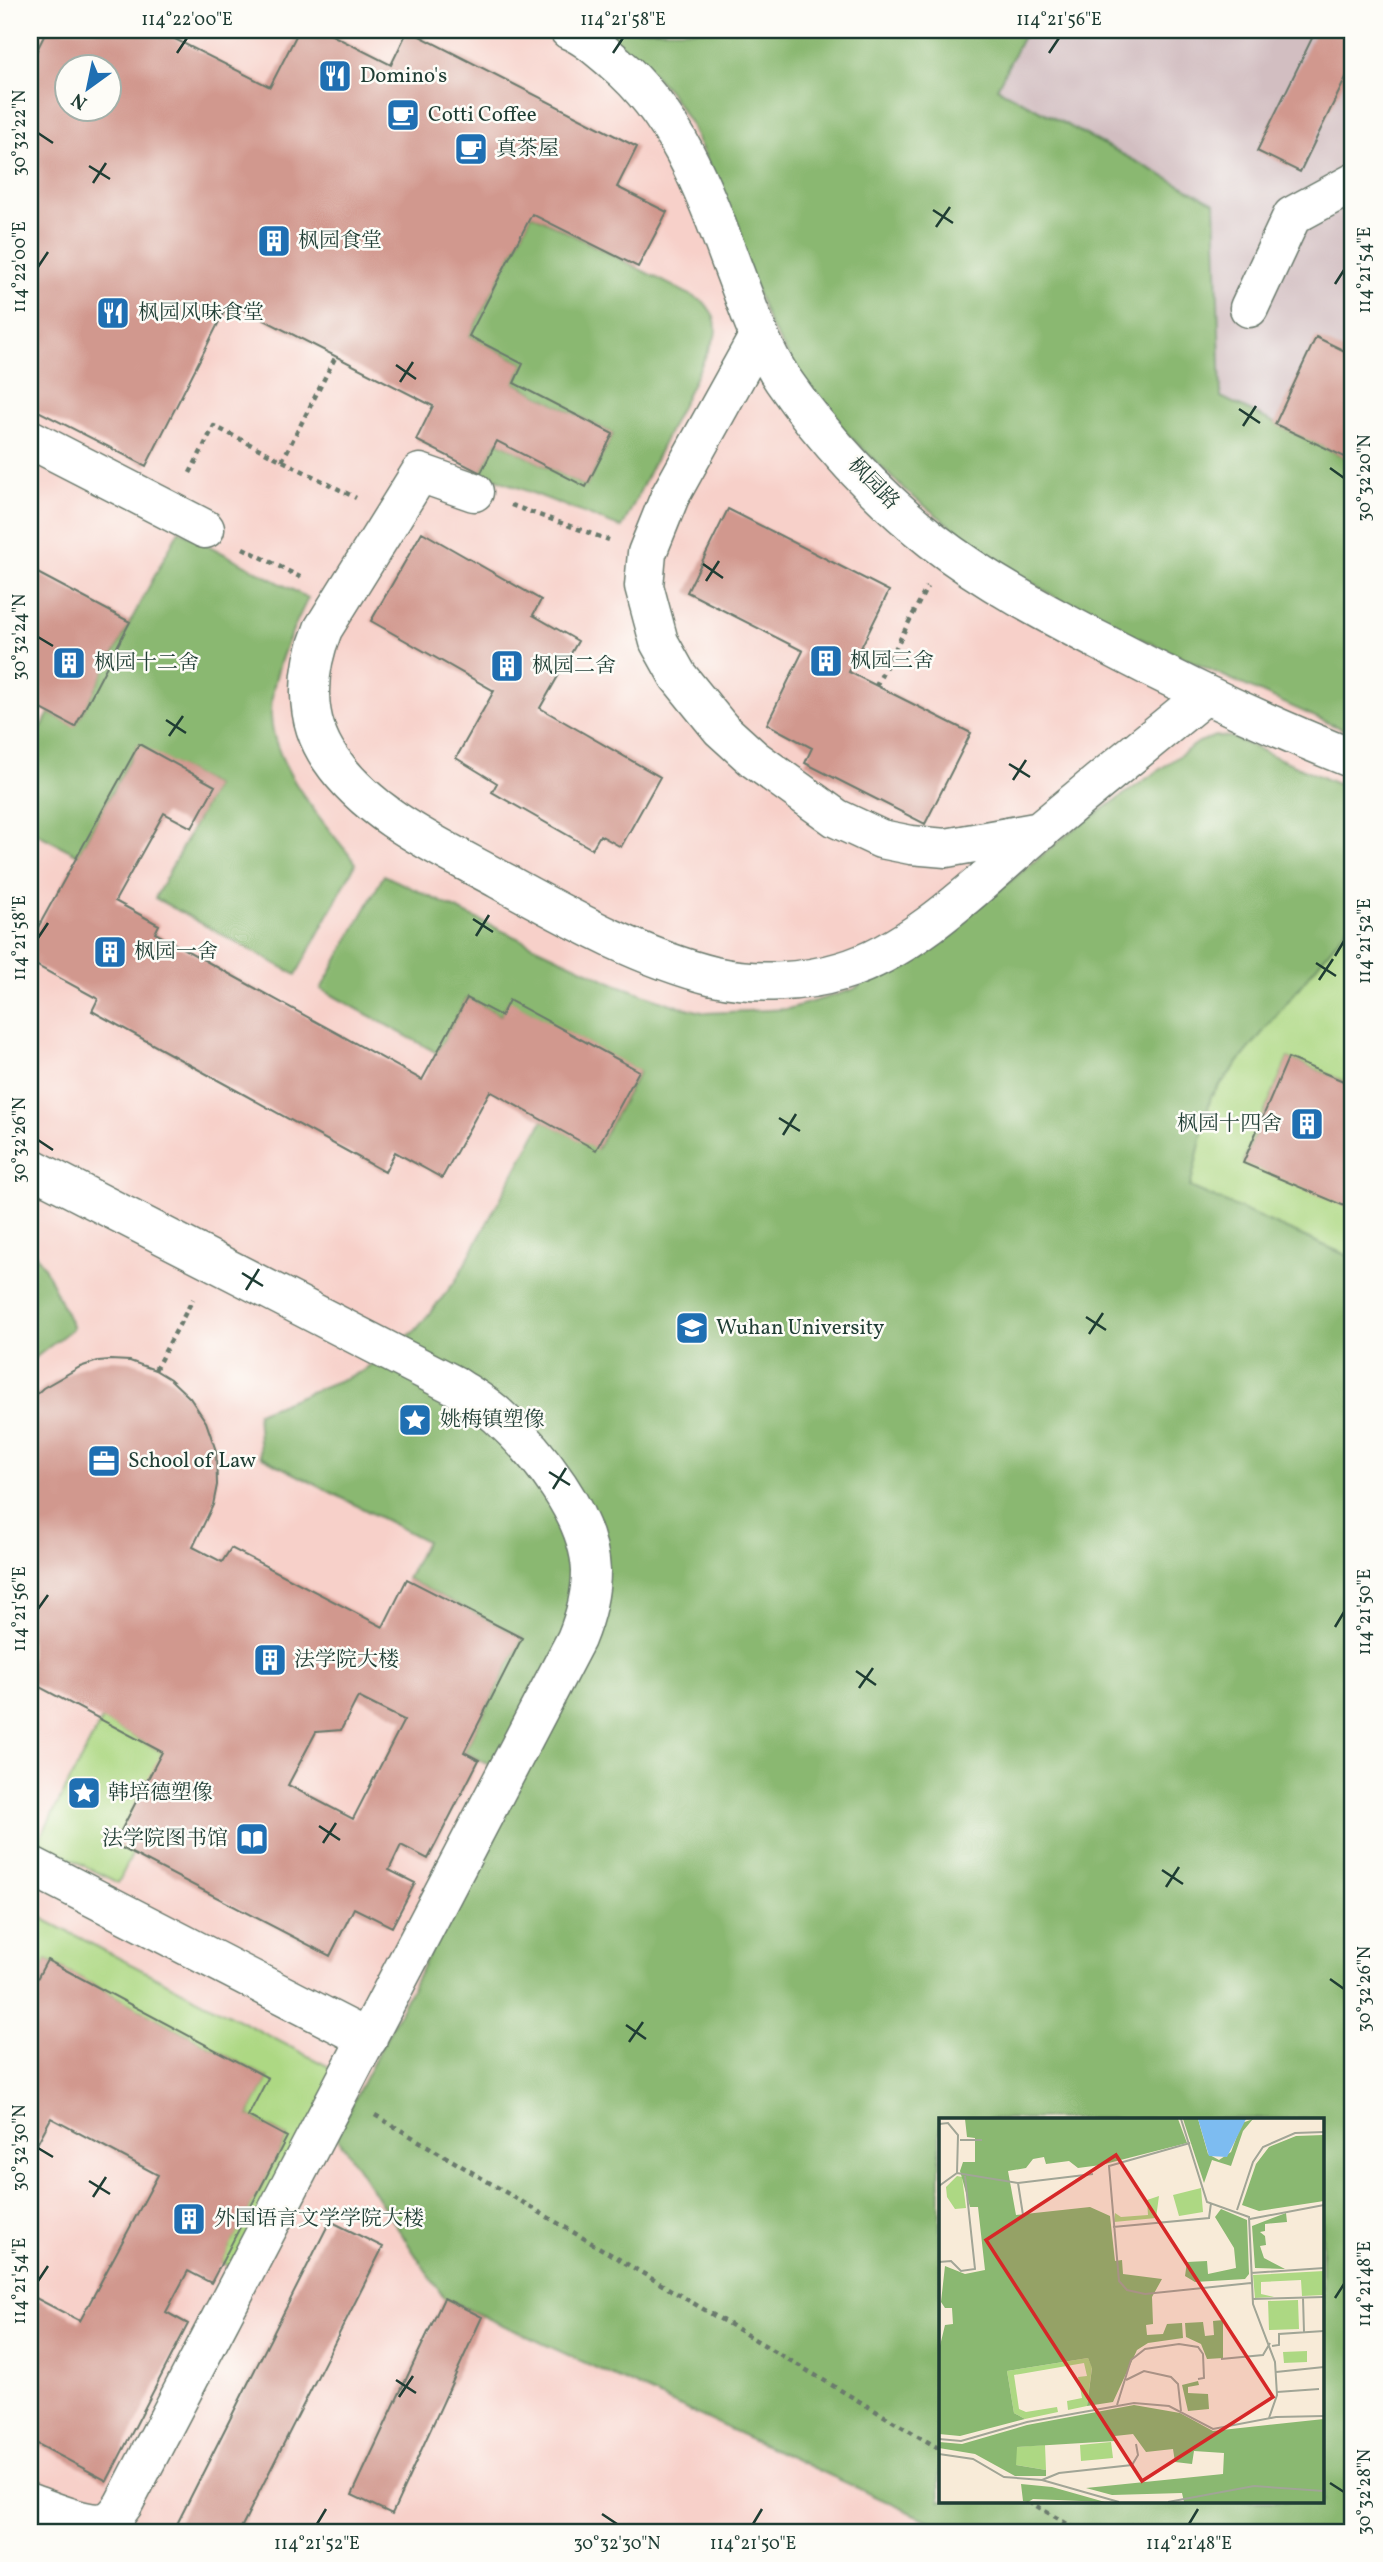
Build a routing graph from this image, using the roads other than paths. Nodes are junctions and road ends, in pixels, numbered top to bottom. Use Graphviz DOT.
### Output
graph roads {
  1 [pos="569,30"];
  2 [pos="1353,183"];
  3 [pos="1249,308"];
  4 [pos="758,337"];
  5 [pos="30,439"];
  6 [pos="474,492"];
  7 [pos="205,529"];
  8 [pos="1205,695"];
  9 [pos="1353,759"];
  10 [pos="1041,831"];
  11 [pos="30,1167"];
  12 [pos="30,1865"];
  13 [pos="368,2039"];
  14 [pos="30,2503"];
  1 -- 4 [label="street, 枫园路"];
  2 -- 3 [label="street"];
  4 -- 8 [label="street, 枫园路"];
  4 -- 10 [label="street"];
  5 -- 7 [label="street"];
  6 -- 10 [label="street"];
  8 -- 9 [label="street, 枫园路"];
  8 -- 10 [label="street"];
  11 -- 13 [label="street"];
  12 -- 13 [label="street"];
  13 -- 14 [label="street"];
}
